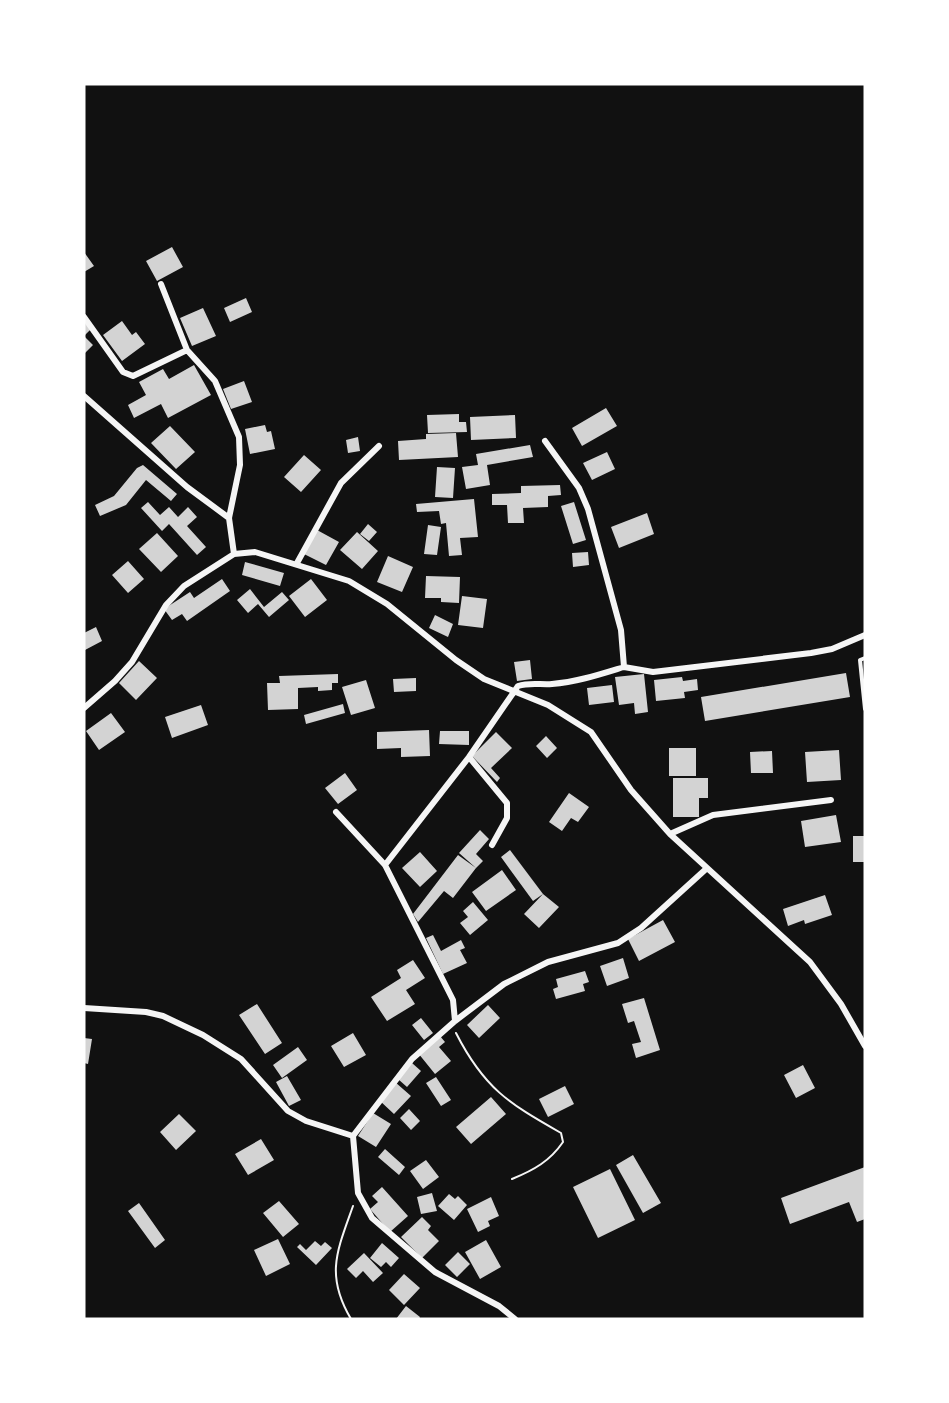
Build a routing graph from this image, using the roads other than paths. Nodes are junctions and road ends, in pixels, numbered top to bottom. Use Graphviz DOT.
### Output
graph roads {
  1 [pos="161,284"];
  2 [pos="84,317"];
  3 [pos="188,350"];
  4 [pos="84,396"];
  5 [pos="545,441"];
  6 [pos="380,446"];
  7 [pos="229,518"];
  8 [pos="234,554"];
  9 [pos="297,563"];
  10 [pos="865,636"];
  11 [pos="865,658"];
  12 [pos="624,667"];
  13 [pos="512,692"];
  14 [pos="84,708"];
  15 [pos="865,709"];
  16 [pos="469,756"];
  17 [pos="831,800"];
  18 [pos="336,812"];
  19 [pos="670,834"];
  20 [pos="492,844"];
  21 [pos="385,865"];
  22 [pos="706,869"];
  23 [pos="84,1008"];
  24 [pos="455,1021"];
  25 [pos="865,1046"];
  26 [pos="353,1136"];
  27 [pos="515,1319"];
  1 -- 3 [label="street"];
  2 -- 3 [label="street"];
  3 -- 7 [label="street"];
  4 -- 7 [label="street"];
  5 -- 12 [label="street"];
  6 -- 9 [label="street"];
  7 -- 8 [label="street"];
  8 -- 9 [label="street"];
  8 -- 14 [label="street"];
  9 -- 13 [label="street"];
  10 -- 12 [label="street"];
  11 -- 15 [label="lane"];
  12 -- 13 [label="street"];
  13 -- 16 [label="street"];
  13 -- 19 [label="street"];
  16 -- 20 [label="street"];
  16 -- 21 [label="street"];
  17 -- 19 [label="street"];
  18 -- 21 [label="street"];
  19 -- 22 [label="street"];
  21 -- 24 [label="street"];
  22 -- 24 [label="street"];
  22 -- 25 [label="street"];
  23 -- 26 [label="street"];
  24 -- 26 [label="street"];
  26 -- 27 [label="street"];
}
